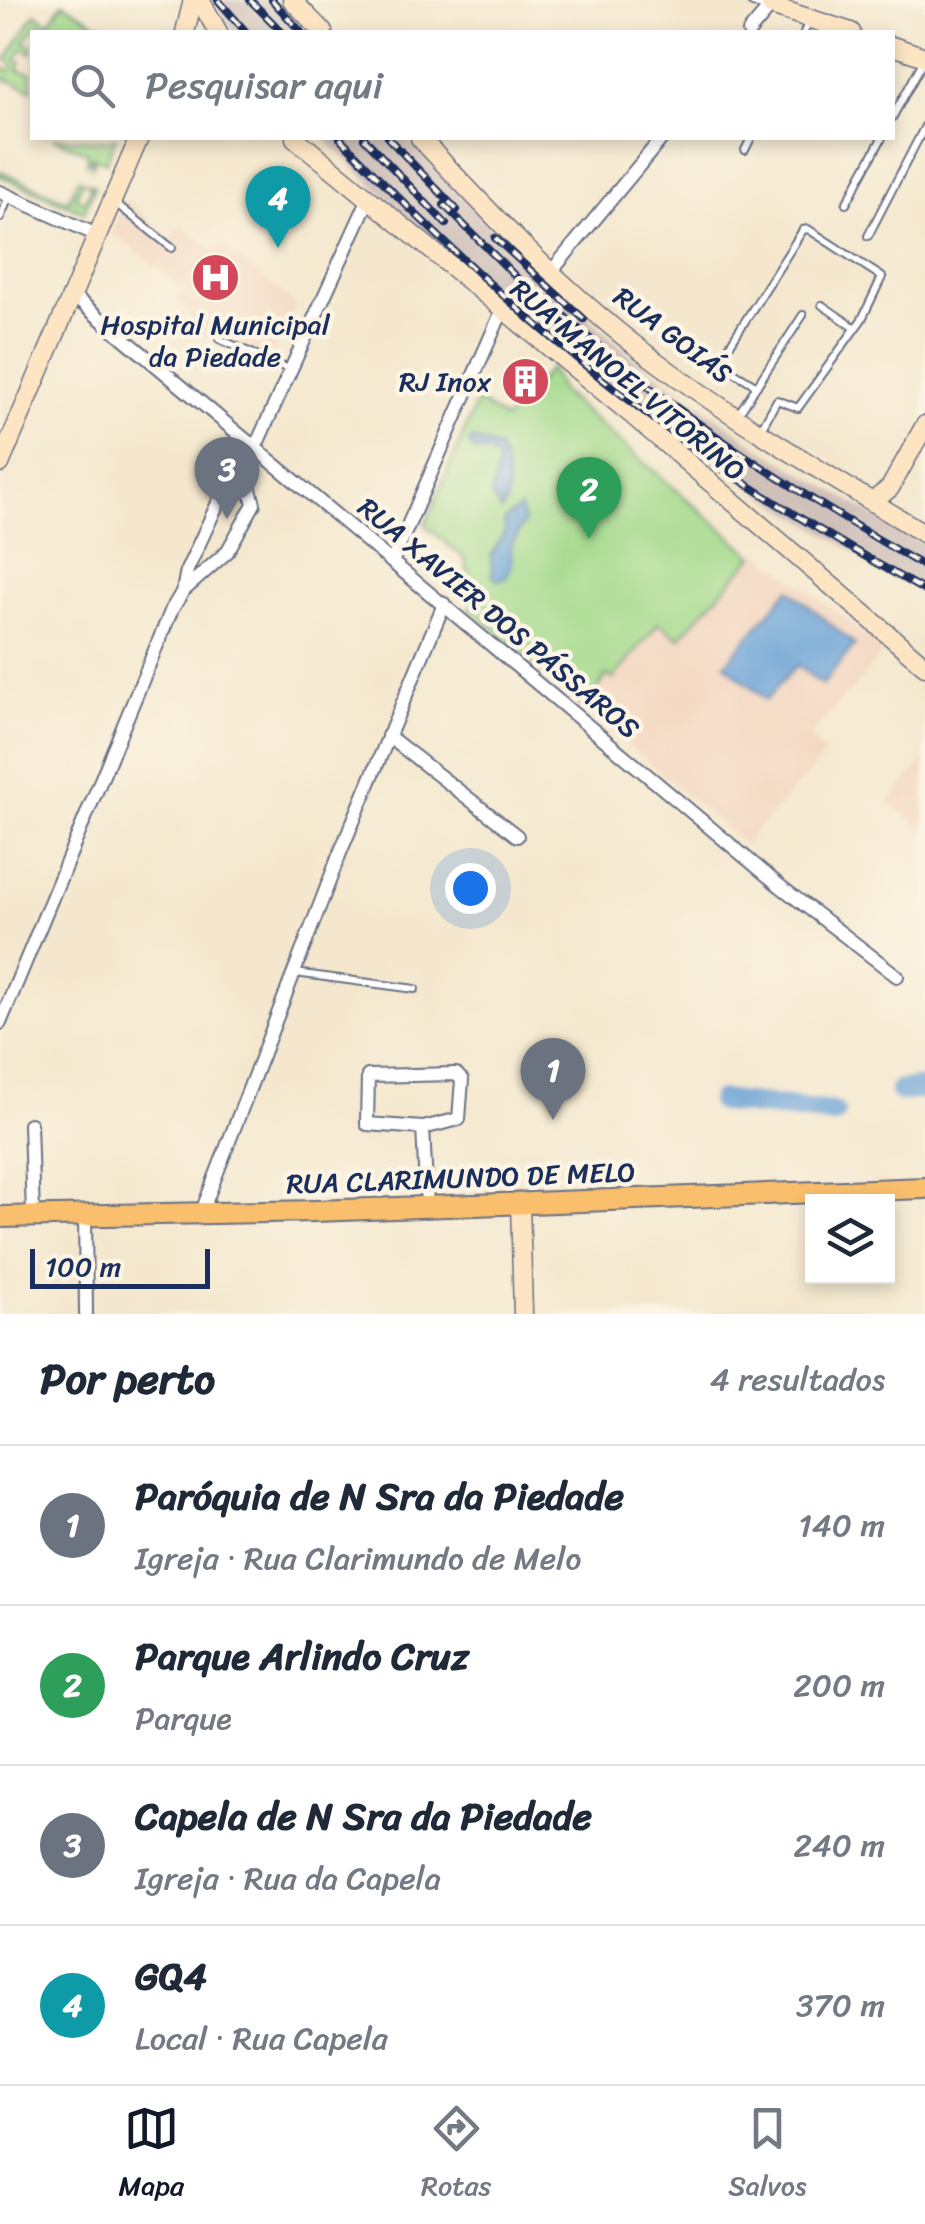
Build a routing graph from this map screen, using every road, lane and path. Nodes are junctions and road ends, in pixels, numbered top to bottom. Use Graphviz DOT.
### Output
graph roads {
  1 [pos="196,0"];
  2 [pos="292,0"];
  3 [pos="767,2"];
  4 [pos="807,26"];
  5 [pos="187,27"];
  6 [pos="216,29"];
  7 [pos="321,30"];
  8 [pos="750,30"];
  9 [pos="836,30"];
  10 [pos="895,47"];
  11 [pos="925,58"];
  12 [pos="895,113"];
  13 [pos="925,126"];
  14 [pos="137,140"];
  15 [pos="297,140"];
  16 [pos="422,140"];
  17 [pos="660,140"];
  18 [pos="750,140"];
  19 [pos="881,140"];
  20 [pos="744,150"];
  21 [pos="5,194"];
  22 [pos="368,198"];
  23 [pos="112,200"];
  24 [pos="846,204"];
  25 [pos="0,218"];
  26 [pos="97,235"];
  27 [pos="868,236"];
  28 [pos="172,248"];
  29 [pos="551,272"];
  30 [pos="72,294"];
  31 [pos="822,304"];
  32 [pos="502,311"];
  33 [pos="803,315"];
  34 [pos="854,326"];
  35 [pos="220,339"];
  36 [pos="291,370"];
  37 [pos="757,386"];
  38 [pos="736,417"];
  39 [pos="925,425"];
  40 [pos="760,432"];
  41 [pos="6,433"];
  42 [pos="255,448"];
  43 [pos="0,464"];
  44 [pos="890,488"];
  45 [pos="872,502"];
  46 [pos="891,513"];
  47 [pos="925,534"];
  48 [pos="392,562"];
  49 [pos="183,591"];
  50 [pos="444,604"];
  51 [pos="925,666"];
  52 [pos="388,736"];
  53 [pos="517,836"];
  54 [pos="294,973"];
  55 [pos="897,976"];
  56 [pos="414,989"];
  57 [pos="0,1023"];
  58 [pos="30,1124"];
  59 [pos="423,1128"];
  60 [pos="925,1188"];
  61 [pos="520,1202"];
  62 [pos="426,1206"];
  63 [pos="85,1213"];
  64 [pos="201,1214"];
  65 [pos="33,1215"];
  66 [pos="0,1217"];
  67 [pos="86,1314"];
  68 [pos="522,1314"];
  1 -- 5 [label="main road"];
  1 -- 6 [label="main road"];
  2 -- 7 [label="main road"];
  3 -- 4 [label="main road"];
  3 -- 8 [label="street"];
  4 -- 9 [label="main road"];
  5 -- 6 [label="main road"];
  10 -- 11 [label="main road"];
  11 -- 12 [label="lane"];
  13 -- 27 [label="lane"];
  14 -- 23 [label="main road"];
  15 -- 22 [label="main road, RUA MANOEL VITORINO"];
  16 -- 29 [label="main road, RUA GOIÁS"];
  17 -- 29 [label="street"];
  18 -- 20 [label="lane"];
  19 -- 24 [label="lane"];
  21 -- 25 [label="lane"];
  21 -- 26 [label="street"];
  22 -- 32 [label="main road, RUA MANOEL VITORINO"];
  22 -- 36 [label="street"];
  23 -- 26 [label="main road"];
  23 -- 28 [label="lane"];
  26 -- 30 [label="main road"];
  29 -- 38 [label="main road, RUA GOIÁS"];
  30 -- 41 [label="main road"];
  30 -- 42 [label="street, RUA XAVIER DOS PÁSSAROS"];
  31 -- 34 [label="lane"];
  32 -- 48 [label="street"];
  32 -- 51 [label="main road, RUA MANOEL VITORINO"];
  33 -- 37 [label="lane"];
  34 -- 37 [label="lane"];
  34 -- 40 [label="lane"];
  35 -- 36 [label="lane"];
  36 -- 42 [label="street"];
  37 -- 38 [label="lane"];
  38 -- 40 [label="main road, RUA GOIÁS"];
  39 -- 44 [label="main road"];
  40 -- 45 [label="main road, RUA GOIÁS"];
  41 -- 43 [label="main road"];
  42 -- 48 [label="street, RUA XAVIER DOS PÁSSAROS"];
  44 -- 45 [label="main road"];
  44 -- 46 [label="main road"];
  45 -- 46 [label="main road, RUA GOIÁS"];
  46 -- 47 [label="main road, RUA GOIÁS"];
  48 -- 50 [label="street, RUA XAVIER DOS PÁSSAROS"];
  49 -- 49 [label="street"];
  49 -- 57 [label="street"];
  50 -- 52 [label="street"];
  50 -- 55 [label="street, RUA XAVIER DOS PÁSSAROS"];
  52 -- 53 [label="street"];
  52 -- 54 [label="street"];
  54 -- 56 [label="lane"];
  54 -- 64 [label="street"];
  58 -- 65 [label="street"];
  59 -- 59 [label="street"];
  59 -- 62 [label="street"];
  60 -- 61 [label="main road, RUA CLARIMUNDO DE MELO"];
  61 -- 62 [label="main road, RUA CLARIMUNDO DE MELO"];
  61 -- 68 [label="main road"];
  62 -- 64 [label="main road, RUA CLARIMUNDO DE MELO"];
  63 -- 64 [label="main road, RUA CLARIMUNDO DE MELO"];
  63 -- 65 [label="main road, RUA CLARIMUNDO DE MELO"];
  63 -- 67 [label="street"];
  65 -- 66 [label="main road, RUA CLARIMUNDO DE MELO"];
}
